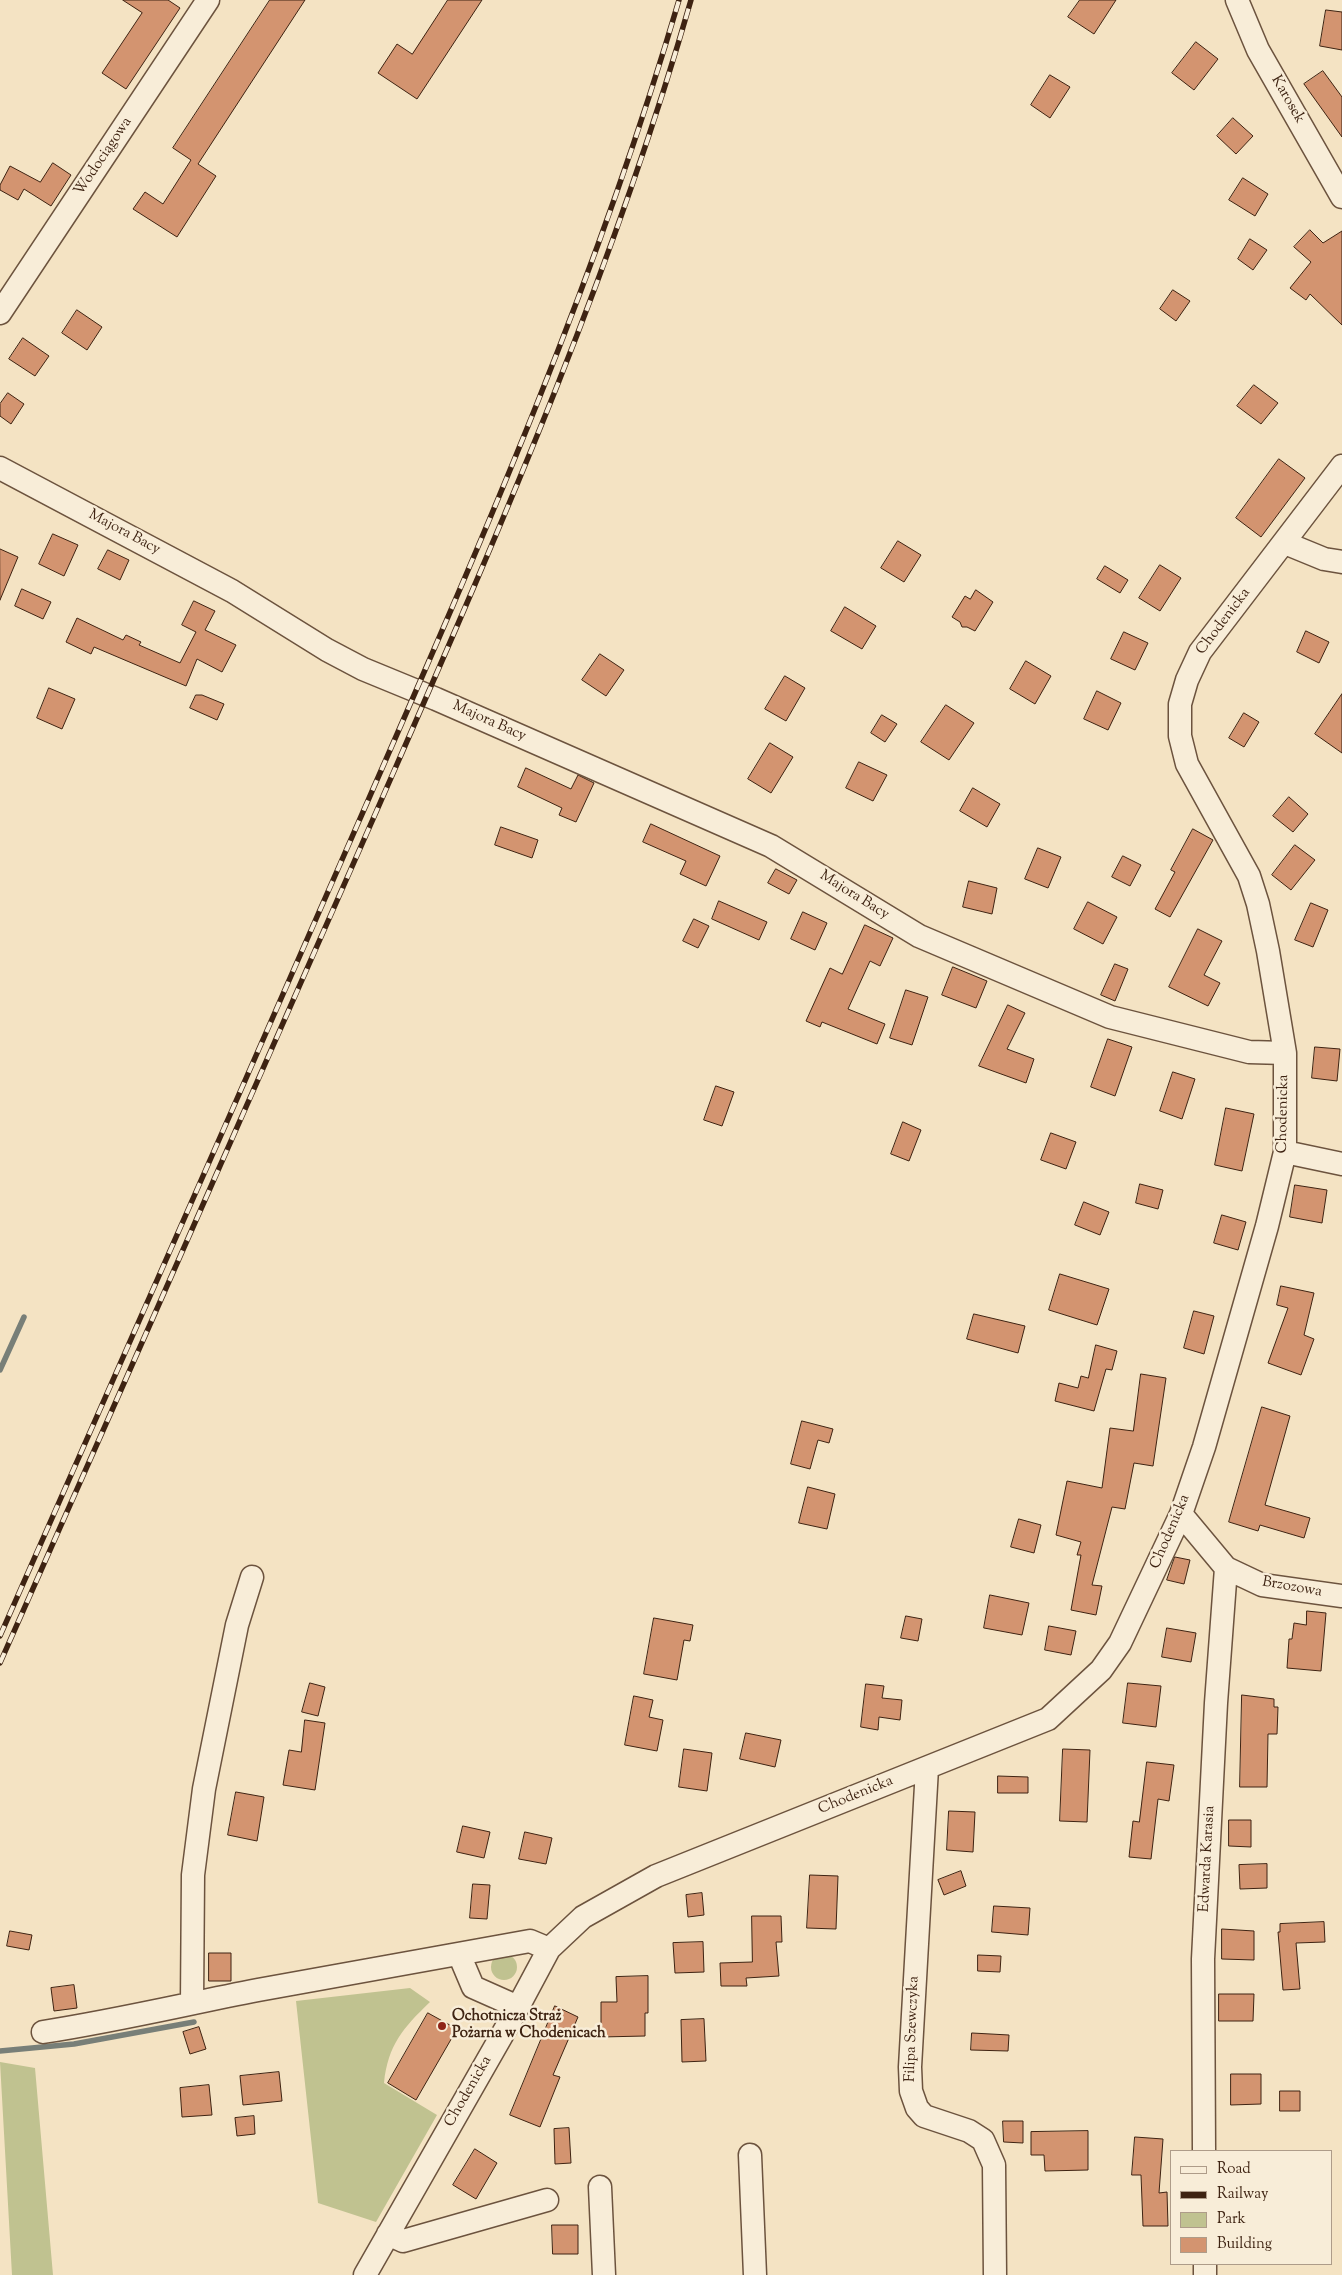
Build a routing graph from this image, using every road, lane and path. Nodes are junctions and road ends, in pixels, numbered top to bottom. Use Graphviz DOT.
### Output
graph roads {
  1 [pos="208,0"];
  2 [pos="1237,0"];
  3 [pos="1342,197"];
  4 [pos="0,313"];
  5 [pos="1342,466"];
  6 [pos="0,468"];
  7 [pos="1285,543"];
  8 [pos="1342,562"];
  9 [pos="1285,1053"];
  10 [pos="1285,1152"];
  11 [pos="1342,1164"];
  12 [pos="1181,1514"];
  13 [pos="1226,1568"];
  14 [pos="252,1577"];
  15 [pos="1342,1596"];
  16 [pos="927,1768"];
  17 [pos="549,1948"];
  18 [pos="459,1954"];
  19 [pos="192,2003"];
  20 [pos="518,2007"];
  21 [pos="43,2032"];
  22 [pos="1204,2150"];
  23 [pos="750,2155"];
  24 [pos="600,2187"];
  25 [pos="547,2200"];
  26 [pos="388,2234"];
  27 [pos="365,2275"];
  28 [pos="604,2275"];
  29 [pos="754,2275"];
  30 [pos="995,2275"];
  1 -- 4 [label="street, Wodociągowa"];
  2 -- 3 [label="street, Karosek"];
  5 -- 7 [label="street, Chodenicka"];
  6 -- 9 [label="street, Majora Bacy"];
  7 -- 8 [label="street"];
  7 -- 9 [label="street, Chodenicka"];
  9 -- 10 [label="street, Chodenicka"];
  10 -- 11 [label="street"];
  10 -- 12 [label="street, Chodenicka"];
  12 -- 13 [label="street, Brzozowa"];
  12 -- 16 [label="street, Chodenicka"];
  13 -- 15 [label="street, Brzozowa"];
  13 -- 22 [label="street, Edwarda Karasia"];
  14 -- 19 [label="street"];
  16 -- 17 [label="street, Chodenicka"];
  16 -- 30 [label="street, Filipa Szewczyka"];
  17 -- 18 [label="street"];
  17 -- 20 [label="street, Chodenicka"];
  18 -- 19 [label="street"];
  18 -- 20 [label="street"];
  19 -- 21 [label="street"];
  20 -- 26 [label="street, Chodenicka"];
  23 -- 29 [label="street"];
  24 -- 28 [label="street"];
  25 -- 26 [label="street"];
  26 -- 27 [label="street, Chodenicka"];
}
